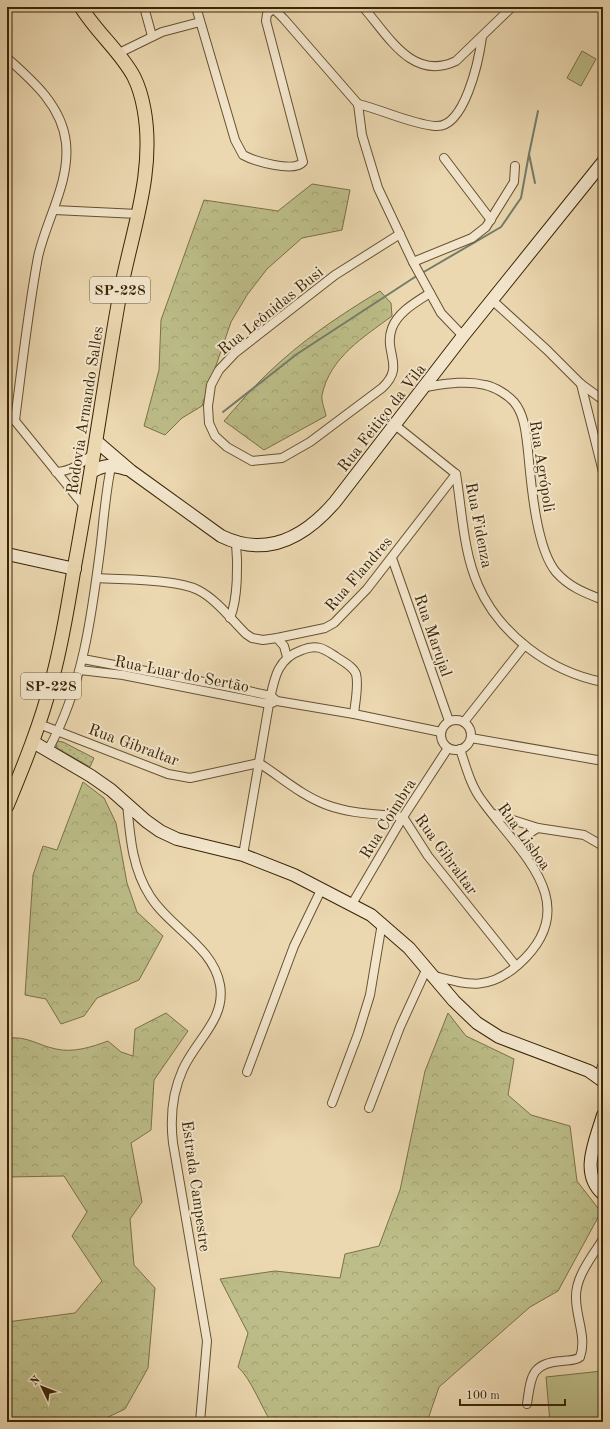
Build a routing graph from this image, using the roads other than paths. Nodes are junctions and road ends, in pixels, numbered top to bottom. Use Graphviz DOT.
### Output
graph roads {
  1 [pos="81,7"];
  2 [pos="144,7"];
  3 [pos="196,7"];
  4 [pos="363,7"];
  5 [pos="512,7"];
  6 [pos="200,22"];
  7 [pos="152,36"];
  8 [pos="482,37"];
  9 [pos="117,54"];
  10 [pos="7,58"];
  11 [pos="358,104"];
  12 [pos="444,158"];
  13 [pos="603,162"];
  14 [pos="515,166"];
  15 [pos="54,210"];
  16 [pos="138,214"];
  17 [pos="491,220"];
  18 [pos="400,234"];
  19 [pos="413,262"];
  20 [pos="430,293"];
  21 [pos="492,300"];
  22 [pos="463,336"];
  23 [pos="581,384"];
  24 [pos="425,387"];
  25 [pos="603,400"];
  26 [pos="7,411"];
  27 [pos="15,420"];
  28 [pos="395,425"];
  29 [pos="95,447"];
  30 [pos="112,460"];
  31 [pos="56,472"];
  32 [pos="91,472"];
  33 [pos="603,472"];
  34 [pos="456,474"];
  35 [pos="85,507"];
  36 [pos="236,543"];
  37 [pos="7,554"];
  38 [pos="392,558"];
  39 [pos="74,568"];
  40 [pos="97,578"];
  41 [pos="603,600"];
  42 [pos="230,618"];
  43 [pos="308,633"];
  44 [pos="277,638"];
  45 [pos="314,646"];
  46 [pos="524,646"];
  47 [pos="287,657"];
  48 [pos="83,659"];
  49 [pos="80,670"];
  50 [pos="143,675"];
  51 [pos="603,682"];
  52 [pos="272,701"];
  53 [pos="354,714"];
  54 [pos="450,721"];
  55 [pos="464,722"];
  56 [pos="39,724"];
  57 [pos="58,731"];
  58 [pos="441,732"];
  59 [pos="470,738"];
  60 [pos="33,742"];
  61 [pos="448,748"];
  62 [pos="460,749"];
  63 [pos="48,750"];
  64 [pos="603,761"];
  65 [pos="259,763"];
  66 [pos="127,803"];
  67 [pos="7,806"];
  68 [pos="493,814"];
  69 [pos="403,817"];
  70 [pos="538,828"];
  71 [pos="603,846"];
  72 [pos="243,854"];
  73 [pos="525,854"];
  74 [pos="322,888"];
  75 [pos="352,904"];
  76 [pos="382,923"];
  77 [pos="516,966"];
  78 [pos="431,972"];
  79 [pos="603,1064"];
  80 [pos="247,1072"];
  81 [pos="600,1078"];
  82 [pos="332,1103"];
  83 [pos="369,1108"];
  84 [pos="603,1114"];
  85 [pos="603,1194"];
  86 [pos="603,1239"];
  87 [pos="527,1404"];
  88 [pos="200,1422"];
  1 -- 9 [label="main road, Rodovia Armando Salles / SP-228"];
  2 -- 7 [label="street"];
  3 -- 6 [label="street"];
  4 -- 8 [label="street"];
  5 -- 8 [label="street"];
  6 -- 7 [label="street"];
  6 -- 11 [label="street"];
  7 -- 9 [label="street"];
  8 -- 11 [label="street"];
  9 -- 16 [label="main road, Rodovia Armando Salles / SP-228"];
  10 -- 15 [label="street"];
  11 -- 18 [label="street"];
  12 -- 17 [label="street"];
  13 -- 21 [label="street, Rua Feitiço da Vila"];
  14 -- 17 [label="street"];
  15 -- 16 [label="street"];
  15 -- 27 [label="street"];
  16 -- 29 [label="main road, Rodovia Armando Salles / SP-228"];
  17 -- 19 [label="street"];
  18 -- 19 [label="street"];
  18 -- 20 [label="street, Rua Leônidas Busi"];
  19 -- 20 [label="street"];
  20 -- 22 [label="street"];
  21 -- 22 [label="street, Rua Feitiço da Vila"];
  21 -- 23 [label="street"];
  22 -- 24 [label="street, Rua Feitiço da Vila"];
  23 -- 25 [label="street"];
  23 -- 33 [label="street"];
  24 -- 28 [label="street, Rua Feitiço da Vila"];
  24 -- 41 [label="street, Rua Agrópoli"];
  26 -- 27 [label="street"];
  27 -- 31 [label="street"];
  28 -- 34 [label="street"];
  28 -- 36 [label="street, Rua Feitiço da Vila"];
  29 -- 30 [label="street, Rua Feitiço da Vila"];
  29 -- 31 [label="street"];
  29 -- 32 [label="main road, Rodovia Armando Salles / SP-228"];
  30 -- 32 [label="street"];
  30 -- 36 [label="street, Rua Feitiço da Vila"];
  30 -- 40 [label="street"];
  31 -- 35 [label="street"];
  32 -- 35 [label="main road, Rodovia Armando Salles / SP-228"];
  34 -- 38 [label="street, Rua Flandres"];
  34 -- 46 [label="street, Rua Fidenza"];
  35 -- 39 [label="main road, Rodovia Armando Salles / SP-228"];
  36 -- 42 [label="street"];
  37 -- 39 [label="street"];
  38 -- 43 [label="street, Rua Flandres"];
  38 -- 54 [label="street, Rua Marujal"];
  39 -- 56 [label="main road, Rodovia Armando Salles / SP-228"];
  40 -- 42 [label="street, Rua Flandres"];
  40 -- 48 [label="street"];
  42 -- 44 [label="street, Rua Flandres"];
  43 -- 44 [label="street, Rua Flandres"];
  43 -- 45 [label="street"];
  44 -- 47 [label="street"];
  45 -- 47 [label="street"];
  45 -- 53 [label="street"];
  46 -- 51 [label="street, Rua Fidenza"];
  46 -- 55 [label="street"];
  47 -- 52 [label="street"];
  48 -- 49 [label="street"];
  48 -- 50 [label="street, Rua Luar do Sertão"];
  49 -- 50 [label="street, Rua Luar do Sertão"];
  49 -- 57 [label="street"];
  50 -- 52 [label="street, Rua Luar do Sertão"];
  52 -- 53 [label="street, Rua Luar do Sertão"];
  52 -- 65 [label="street"];
  53 -- 58 [label="street, Rua Luar do Sertão"];
  54 -- 55 [label="street"];
  54 -- 58 [label="street"];
  55 -- 59 [label="street"];
  56 -- 57 [label="street, Rua Gibraltar"];
  56 -- 60 [label="main road, Rodovia Armando Salles / SP-228"];
  57 -- 63 [label="street"];
  57 -- 65 [label="street, Rua Gibraltar"];
  58 -- 61 [label="street"];
  59 -- 62 [label="street"];
  59 -- 64 [label="street"];
  60 -- 63 [label="street"];
  60 -- 67 [label="main road, Rodovia Armando Salles / SP-228"];
  61 -- 62 [label="street"];
  61 -- 69 [label="street, Rua Coimbra"];
  62 -- 68 [label="street, Rua Lisboa"];
  63 -- 66 [label="street"];
  65 -- 69 [label="street, Rua Gibraltar"];
  65 -- 72 [label="street"];
  66 -- 72 [label="street"];
  66 -- 88 [label="street, Estrada Campestre"];
  68 -- 70 [label="street"];
  68 -- 73 [label="street, Rua Lisboa"];
  69 -- 75 [label="street, Rua Coimbra"];
  69 -- 77 [label="street, Rua Gibraltar"];
  70 -- 71 [label="street"];
  70 -- 73 [label="street"];
  72 -- 74 [label="street"];
  73 -- 77 [label="street, Rua Lisboa"];
  74 -- 75 [label="street"];
  74 -- 80 [label="street"];
  75 -- 76 [label="street"];
  76 -- 78 [label="street"];
  76 -- 82 [label="street"];
  77 -- 78 [label="street, Rua Lisboa"];
  78 -- 81 [label="street"];
  78 -- 83 [label="street"];
  79 -- 81 [label="street"];
  84 -- 85 [label="street"];
  86 -- 87 [label="street"];
}
